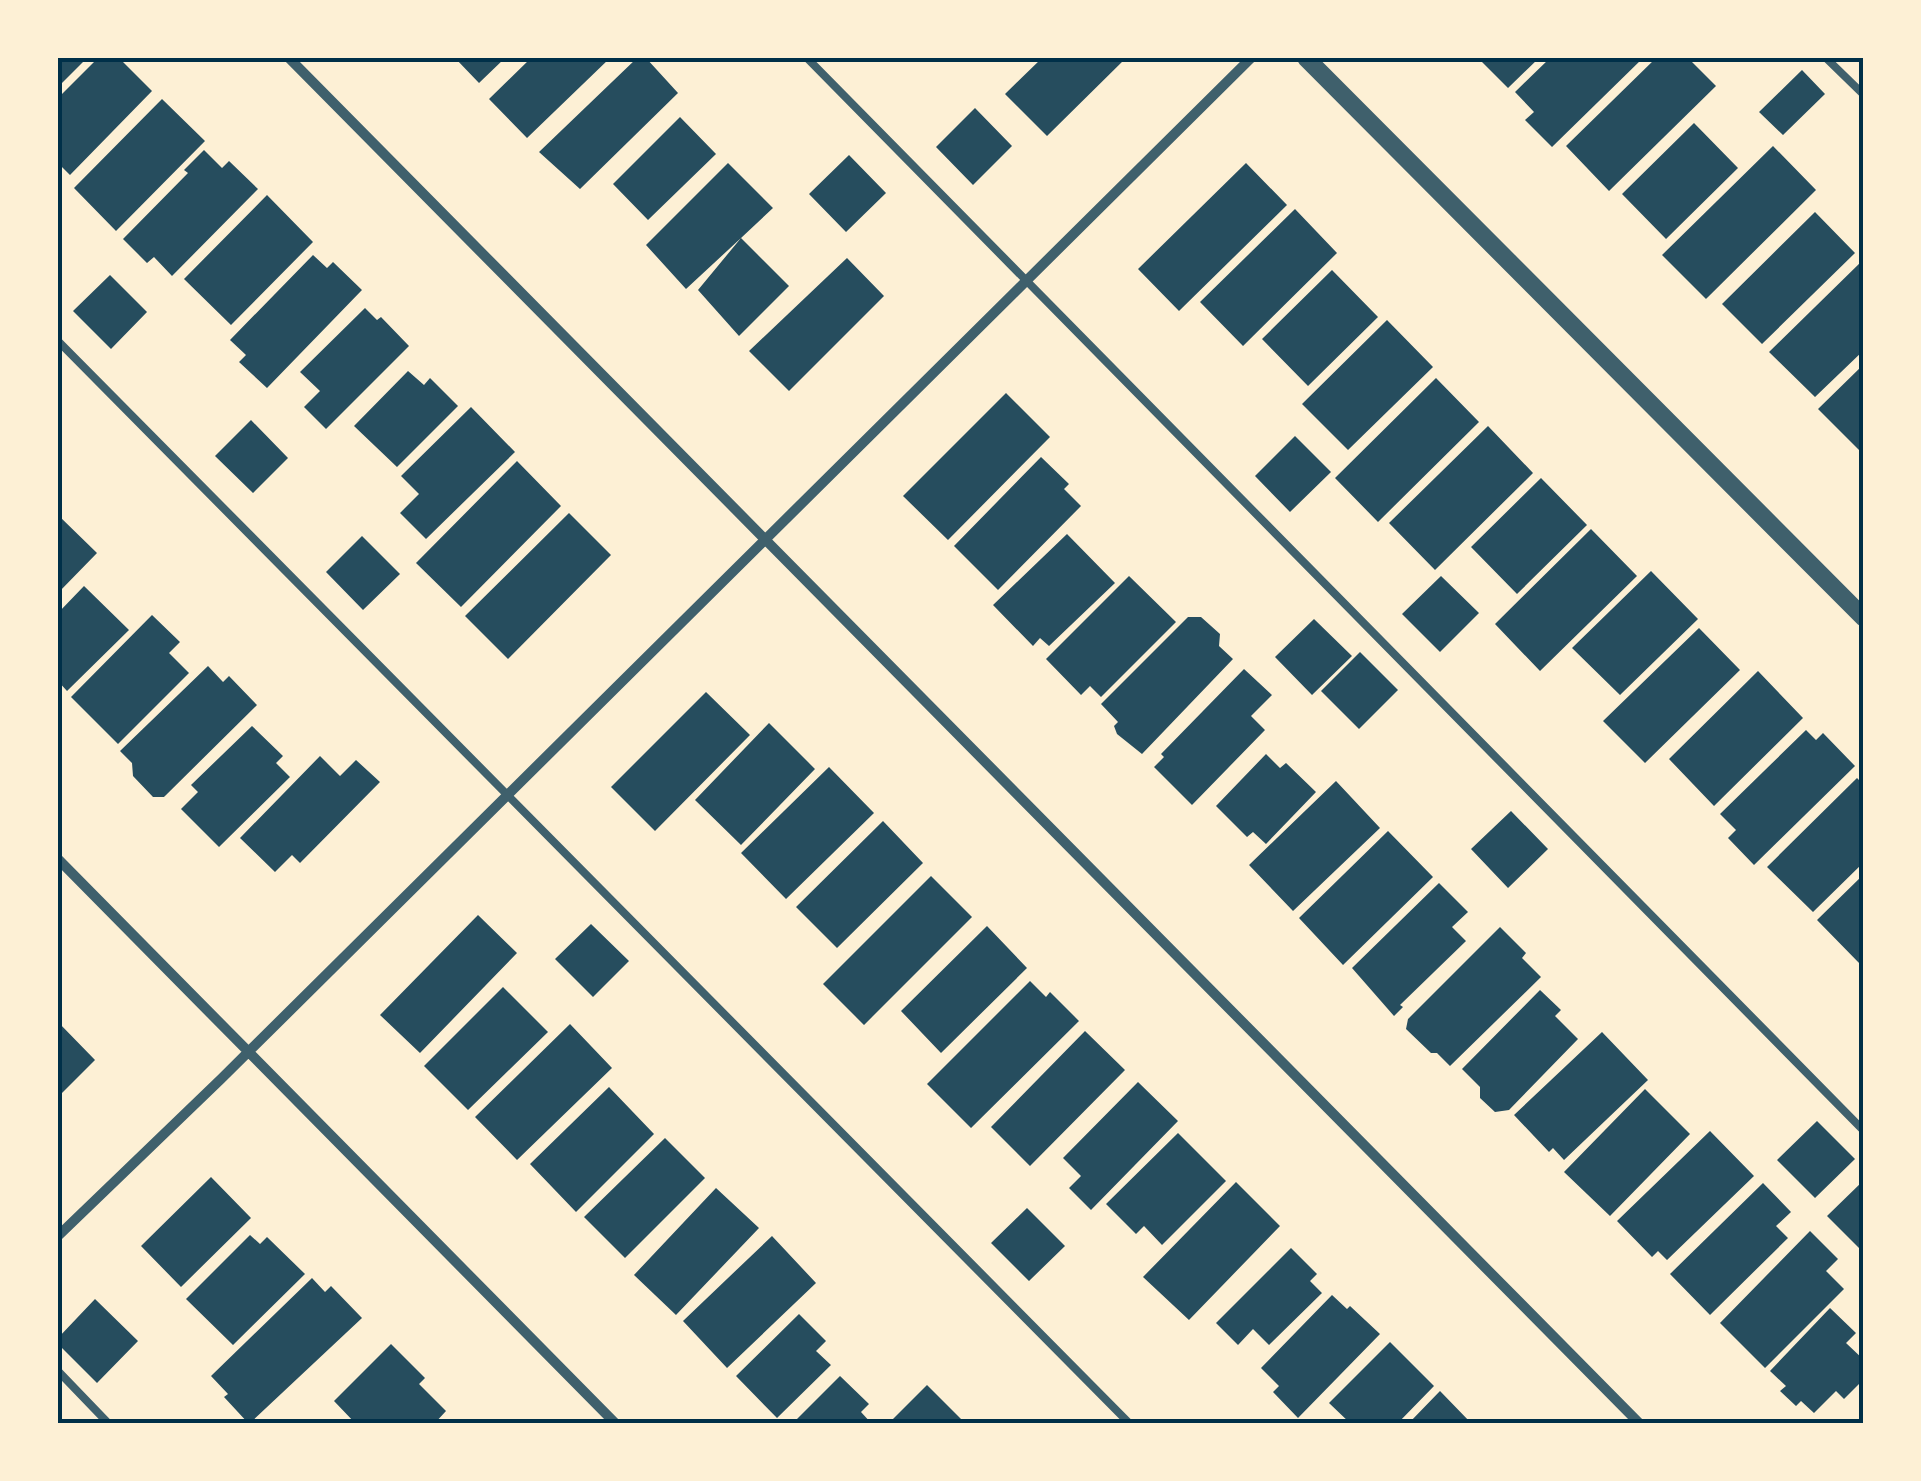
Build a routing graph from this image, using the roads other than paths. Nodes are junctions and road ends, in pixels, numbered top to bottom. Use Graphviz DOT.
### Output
graph roads {
  1 [pos="290,58"];
  2 [pos="806,58"];
  3 [pos="1251,58"];
  4 [pos="1306,58"];
  5 [pos="1826,58"];
  6 [pos="1864,95"];
  7 [pos="1028,281"];
  8 [pos="58,341"];
  9 [pos="765,539"];
  10 [pos="1864,618"];
  11 [pos="506,794"];
  12 [pos="58,859"];
  13 [pos="247,1052"];
  14 [pos="1864,1132"];
  15 [pos="58,1236"];
  16 [pos="58,1371"];
  17 [pos="109,1424"];
  18 [pos="616,1424"];
  19 [pos="1130,1424"];
  20 [pos="1640,1424"];
  1 -- 9 [label="street"];
  2 -- 7 [label="lane"];
  3 -- 7 [label="street"];
  4 -- 10 [label="street"];
  5 -- 6 [label="lane"];
  7 -- 9 [label="street"];
  7 -- 14 [label="lane"];
  8 -- 11 [label="lane"];
  9 -- 11 [label="street"];
  9 -- 20 [label="street"];
  11 -- 13 [label="street"];
  11 -- 19 [label="lane"];
  12 -- 13 [label="street"];
  13 -- 15 [label="street"];
  13 -- 18 [label="street"];
  16 -- 17 [label="lane"];
}
